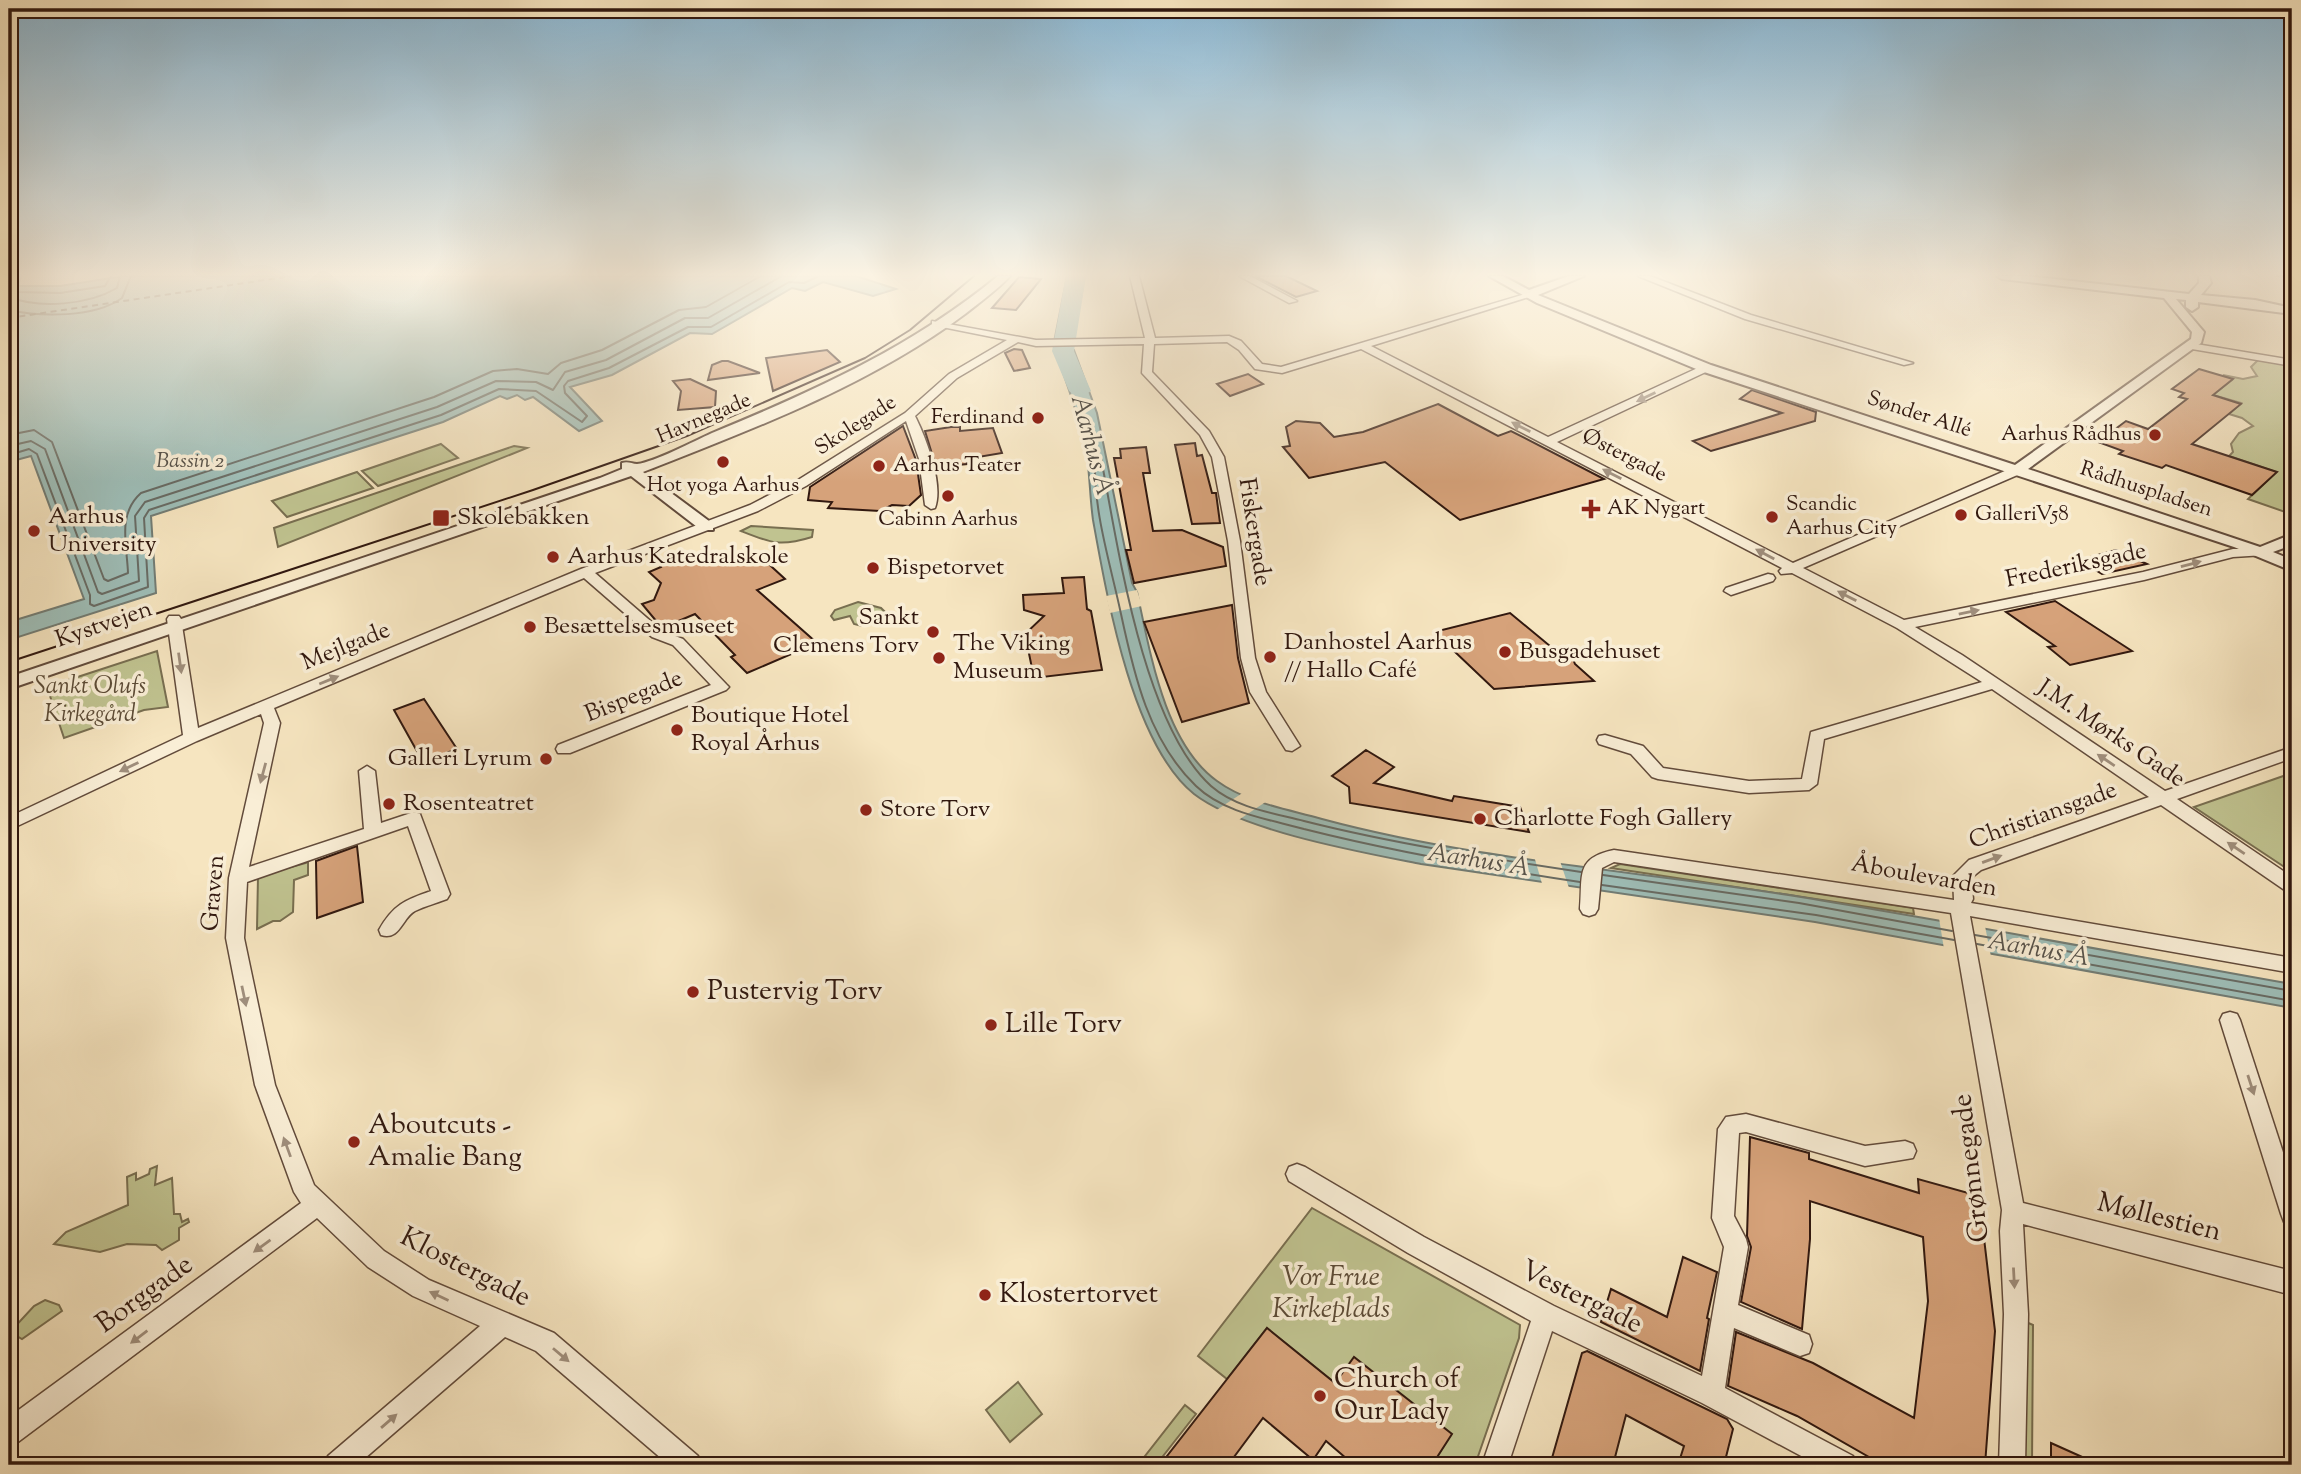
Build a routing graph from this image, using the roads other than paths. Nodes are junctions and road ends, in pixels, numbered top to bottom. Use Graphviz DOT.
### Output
graph roads {
  1 [pos="901,345"];
  2 [pos="1007,345"];
  3 [pos="1151,345"];
  4 [pos="1242,345"];
  5 [pos="1367,345"];
  6 [pos="1650,345"];
  7 [pos="1845,345"];
  8 [pos="2191,345"];
  9 [pos="2202,345"];
  10 [pos="1363,346"];
  11 [pos="1908,363"];
  12 [pos="2292,363"];
  13 [pos="1706,368"];
  14 [pos="909,415"];
  15 [pos="1549,441"];
  16 [pos="630,468"];
  17 [pos="2018,470"];
  18 [pos="931,505"];
  19 [pos="708,527"];
  20 [pos="2292,539"];
  21 [pos="2260,552"];
  22 [pos="2292,566"];
  23 [pos="1787,570"];
  24 [pos="586,572"];
  25 [pos="1768,578"];
  26 [pos="1731,590"];
  27 [pos="174,623"];
  28 [pos="1902,625"];
  29 [pos="9,673"];
  30 [pos="9,683"];
  31 [pos="1993,684"];
  32 [pos="266,706"];
  33 [pos="191,737"];
  34 [pos="1605,740"];
  35 [pos="1292,746"];
  36 [pos="564,749"];
  37 [pos="2292,752"];
  38 [pos="367,771"];
  39 [pos="2163,799"];
  40 [pos="9,824"];
  41 [pos="373,832"];
  42 [pos="238,878"];
  43 [pos="2292,886"];
  44 [pos="1589,902"];
  45 [pos="1960,914"];
  46 [pos="388,930"];
  47 [pos="2292,966"];
  48 [pos="2230,1020"];
  49 [pos="265,1085"];
  50 [pos="1905,1152"];
  51 [pos="1297,1174"];
  52 [pos="317,1205"];
  53 [pos="2013,1210"];
  54 [pos="2292,1214"];
  55 [pos="2292,1283"];
  56 [pos="1725,1312"];
  57 [pos="1545,1315"];
  58 [pos="501,1324"];
  59 [pos="1800,1344"];
  60 [pos="1712,1394"];
  61 [pos="9,1433"];
  62 [pos="337,1465"];
  63 [pos="689,1465"];
  64 [pos="1494,1465"];
  65 [pos="1844,1465"];
  66 [pos="2012,1465"];
  1 -- 16 [label="street, Havnegade"];
  2 -- 14 [label="street, Skolegade"];
  3 -- 35 [label="street, Fiskergade"];
  4 -- 10 [label="street"];
  5 -- 10 [label="street"];
  6 -- 13 [label="street, Sønder Allé"];
  7 -- 11 [label="street"];
  8 -- 17 [label="street"];
  9 -- 12 [label="street"];
  15 -- 10 [label="street, Østergade, one-way"];
  13 -- 15 [label="street, one-way"];
  13 -- 17 [label="street, Sønder Allé"];
  14 -- 18 [label="street"];
  14 -- 19 [label="street, Skolegade"];
  23 -- 15 [label="street, Østergade, one-way"];
  16 -- 19 [label="street"];
  16 -- 27 [label="street"];
  17 -- 21 [label="street, Rådhuspladsen"];
  17 -- 23 [label="street"];
  19 -- 24 [label="street, Mejlgade"];
  20 -- 21 [label="street"];
  21 -- 22 [label="street, Rådhuspladsen"];
  28 -- 21 [label="street, Frederiksgade, one-way"];
  28 -- 23 [label="street, Østergade, one-way"];
  32 -- 24 [label="street, Mejlgade, one-way"];
  24 -- 36 [label="street, Bispegade"];
  25 -- 26 [label="street"];
  27 -- 29 [label="street, Kystvejen"];
  27 -- 30 [label="street, Kystvejen"];
  27 -- 33 [label="street, one-way"];
  28 -- 31 [label="street, J.M. Mørks Gade"];
  31 -- 34 [label="street"];
  39 -- 31 [label="street, J.M. Mørks Gade, one-way"];
  32 -- 33 [label="street, Mejlgade"];
  32 -- 42 [label="street, Graven, one-way"];
  33 -- 40 [label="street, Mejlgade, one-way"];
  37 -- 39 [label="street, Christiansgade"];
  38 -- 41 [label="street"];
  43 -- 39 [label="street, J.M. Mørks Gade, one-way"];
  45 -- 39 [label="street, Christiansgade, one-way"];
  41 -- 42 [label="street"];
  41 -- 46 [label="street"];
  42 -- 49 [label="street, Graven, one-way"];
  44 -- 45 [label="street, Åboulevarden"];
  45 -- 47 [label="street, Åboulevarden"];
  45 -- 53 [label="street, Grønnegade"];
  48 -- 54 [label="street, one-way"];
  52 -- 49 [label="street, Klostergade, one-way"];
  50 -- 56 [label="street"];
  51 -- 57 [label="street, Vestergade"];
  58 -- 52 [label="street, Klostergade, one-way"];
  52 -- 61 [label="street, Borggade, one-way"];
  53 -- 55 [label="street, Møllestien"];
  53 -- 66 [label="street, Grønnegade, one-way"];
  56 -- 59 [label="street"];
  56 -- 60 [label="street"];
  57 -- 60 [label="street, Vestergade"];
  57 -- 64 [label="street"];
  62 -- 58 [label="street, one-way"];
  58 -- 63 [label="street, Klostergade, one-way"];
  60 -- 65 [label="street, Vestergade"];
}
